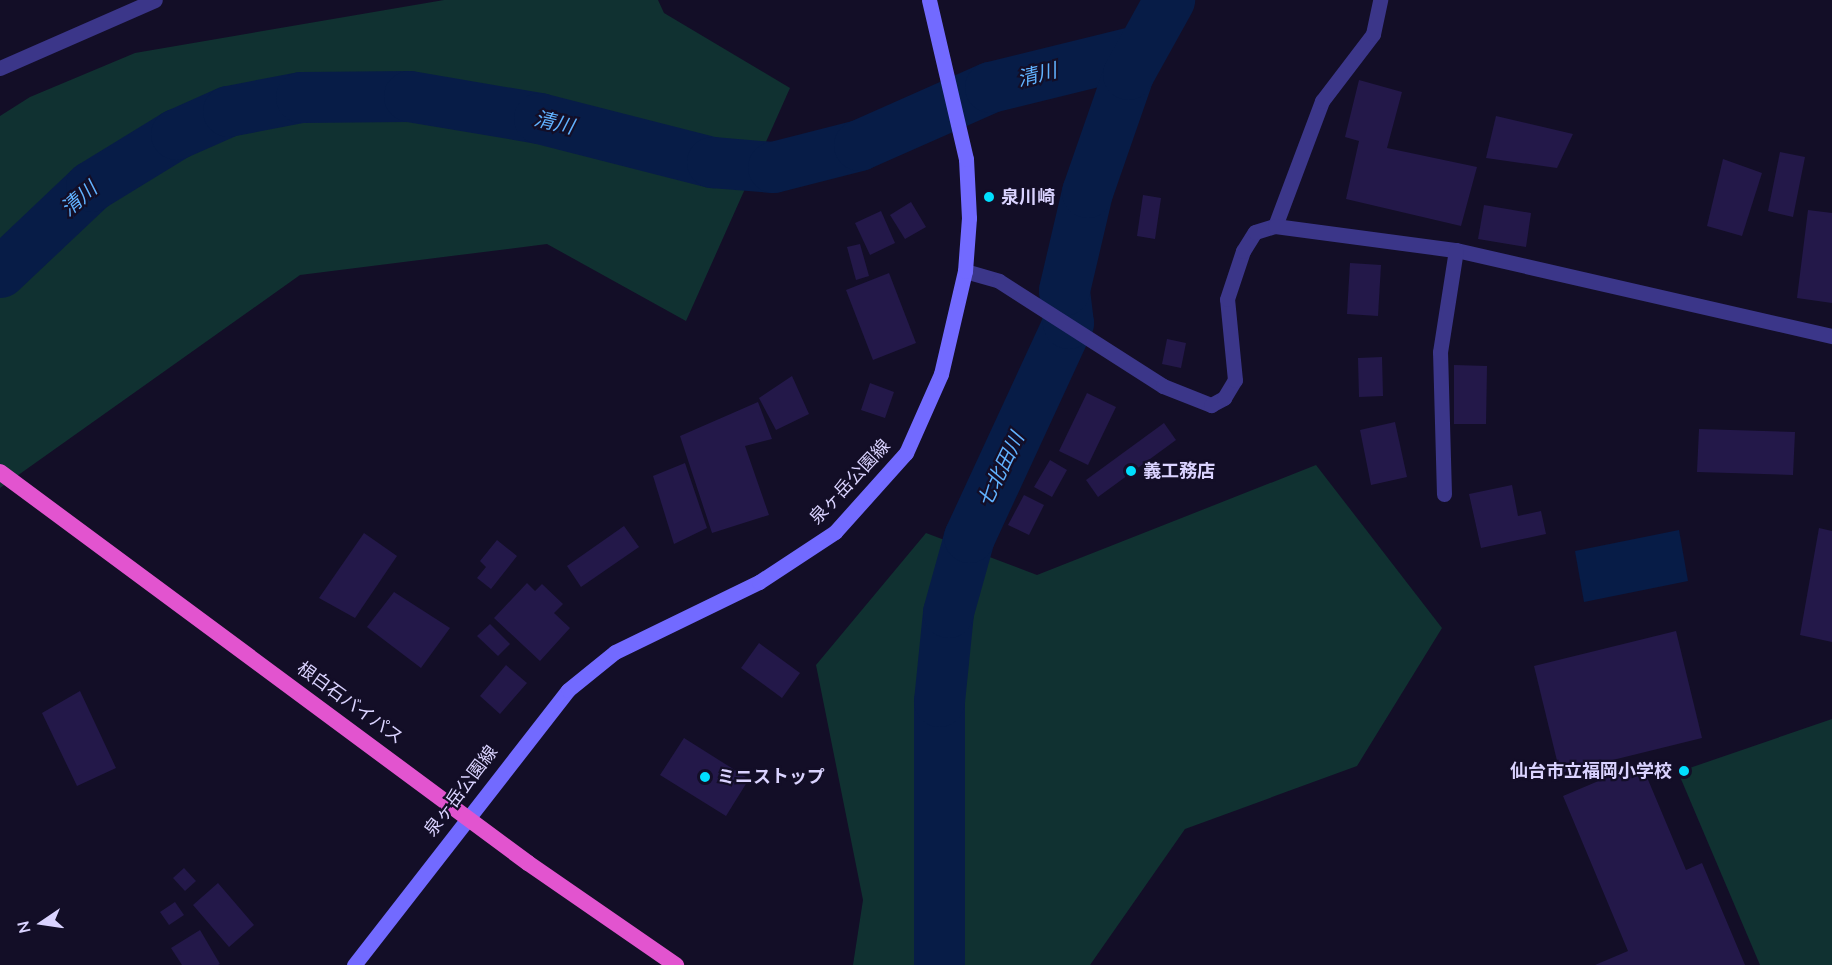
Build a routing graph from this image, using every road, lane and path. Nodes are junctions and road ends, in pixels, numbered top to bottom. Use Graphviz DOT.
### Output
graph roads {
  1 [pos="155,0"];
  2 [pos="929,0"];
  3 [pos="1380,0"];
  4 [pos="0,68"];
  5 [pos="1275,226"];
  6 [pos="1456,250"];
  7 [pos="964,271"];
  8 [pos="1832,336"];
  9 [pos="0,472"];
  10 [pos="1444,494"];
  11 [pos="466,815"];
  12 [pos="354,965"];
  13 [pos="676,965"];
  1 -- 4 [label="street"];
  2 -- 7 [label="main road, 泉ヶ岳公園線"];
  3 -- 5 [label="street"];
  5 -- 6 [label="street"];
  5 -- 7 [label="street"];
  6 -- 8 [label="street"];
  6 -- 10 [label="street"];
  7 -- 11 [label="main road, 泉ヶ岳公園線"];
  9 -- 11 [label="highway, 根白石バイパス"];
  11 -- 12 [label="main road, 泉ヶ岳公園線"];
  11 -- 13 [label="highway, 根白石バイパス"];
}
